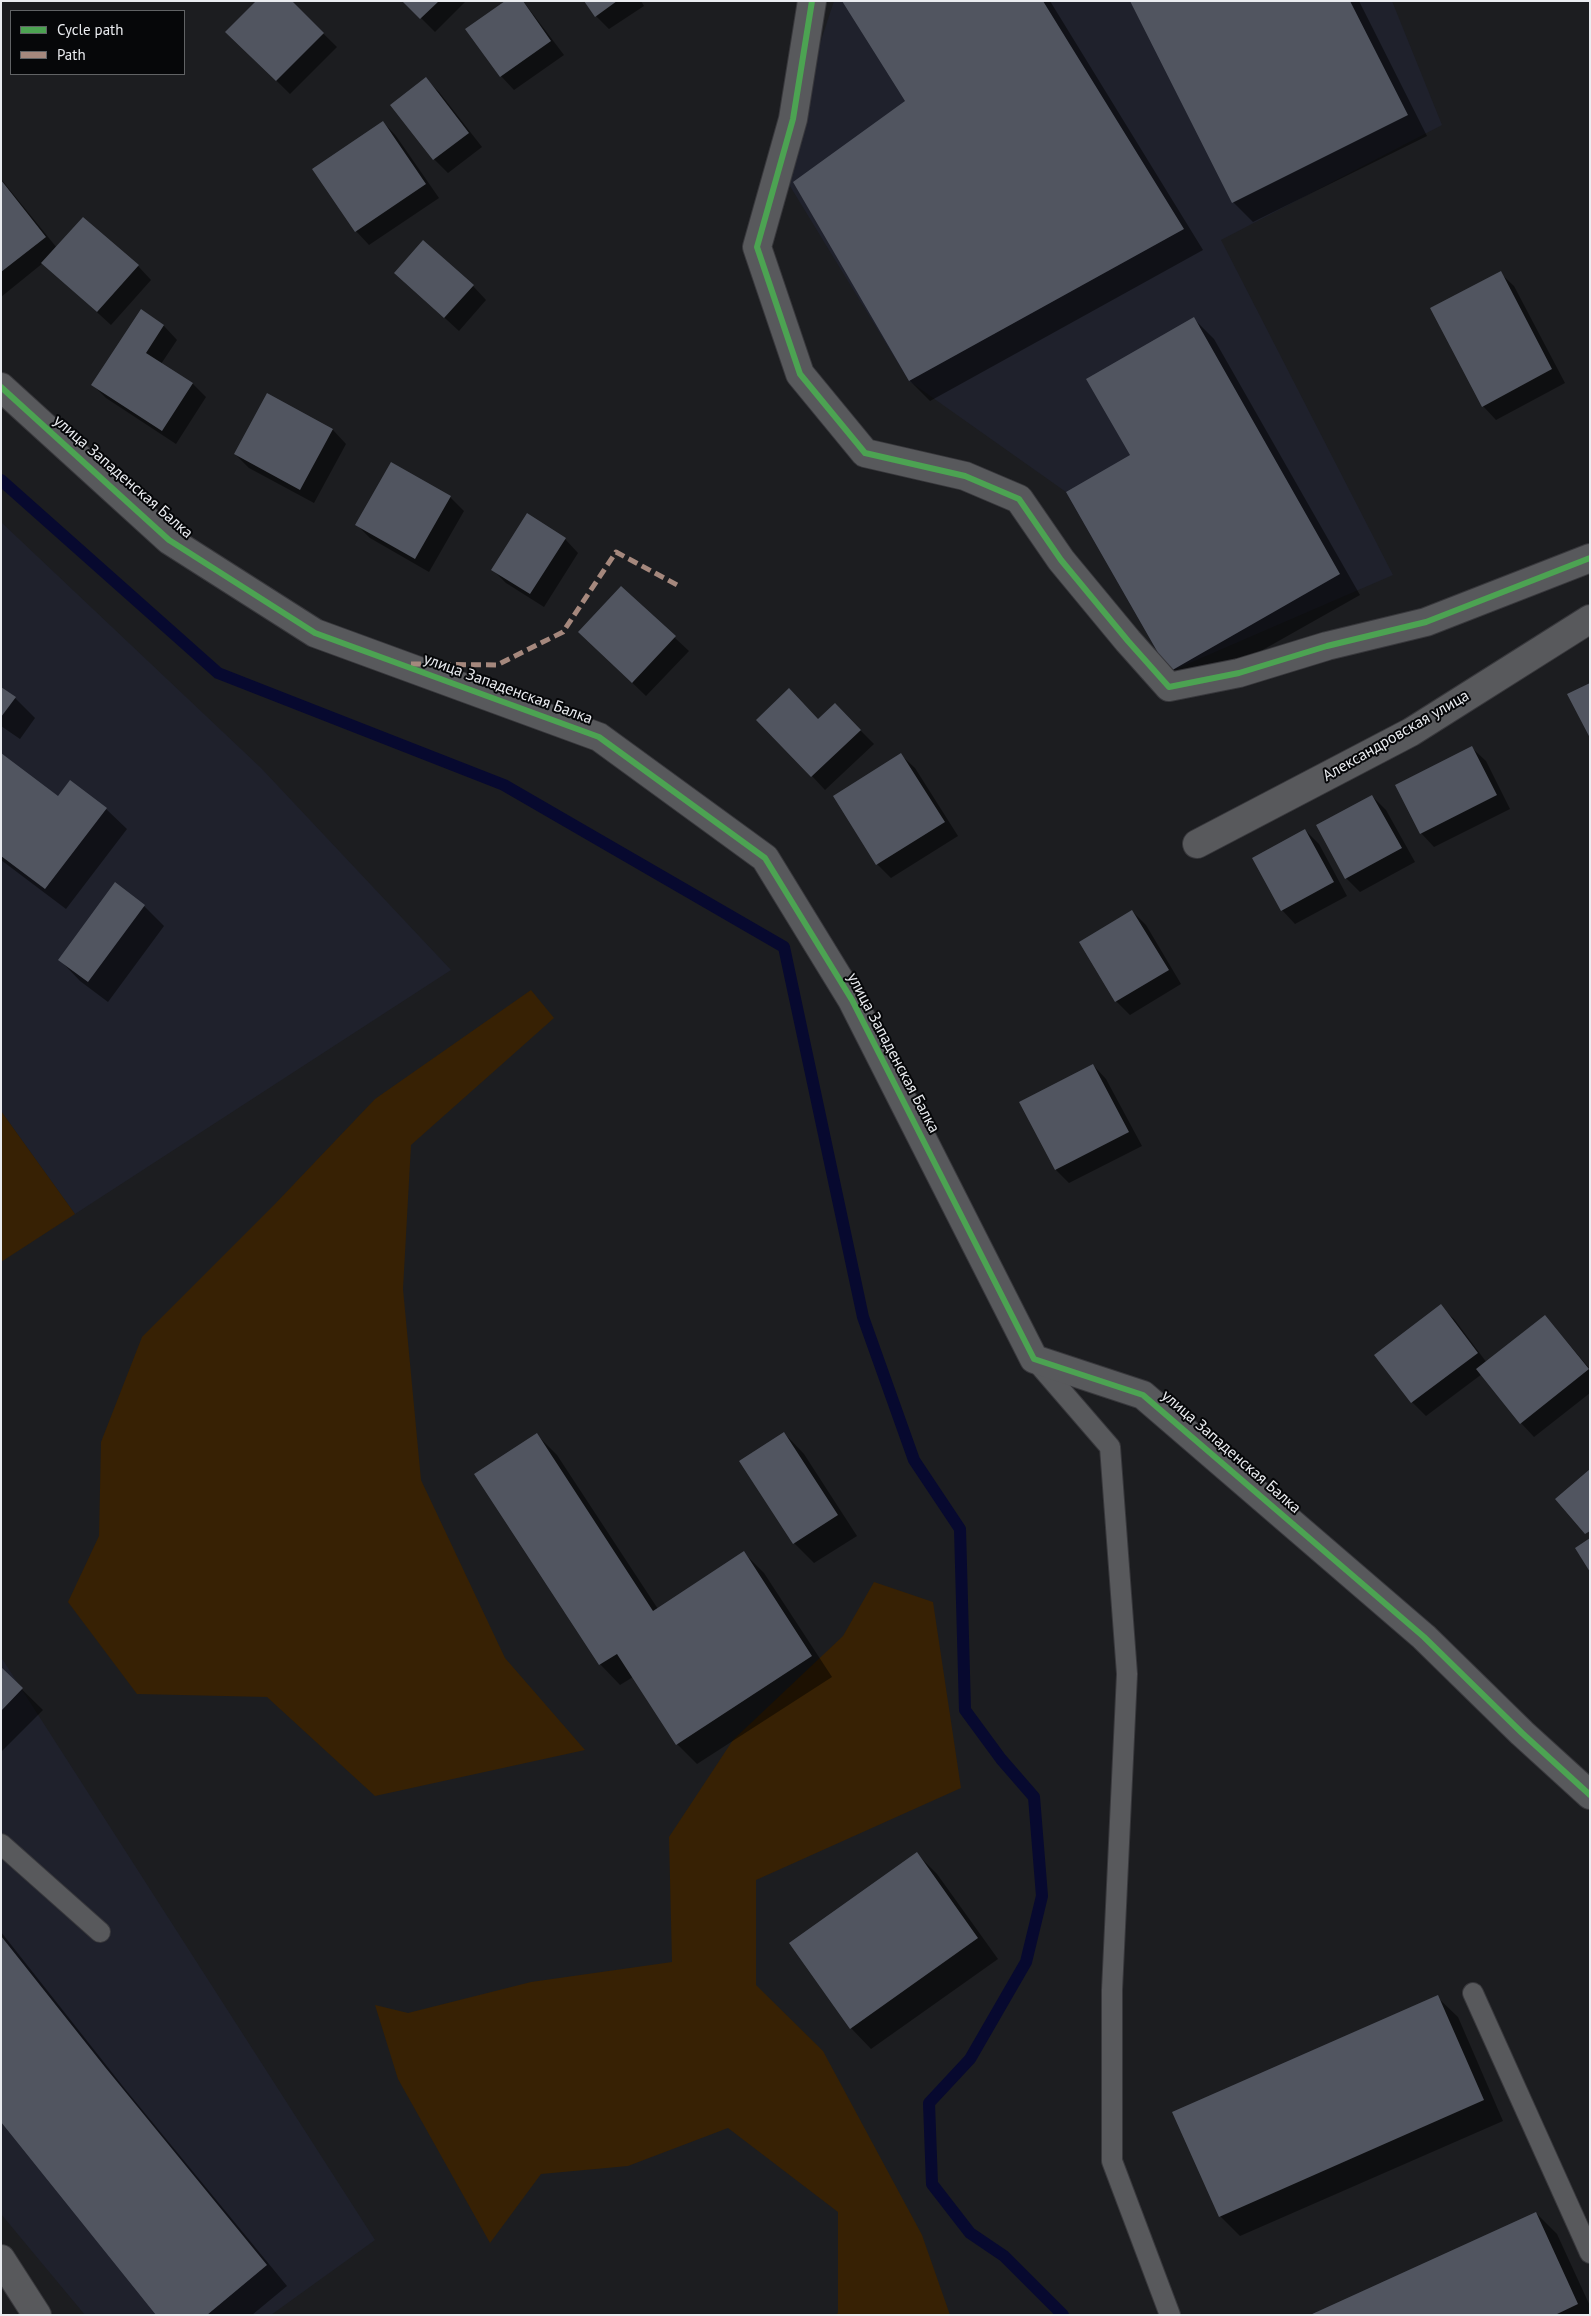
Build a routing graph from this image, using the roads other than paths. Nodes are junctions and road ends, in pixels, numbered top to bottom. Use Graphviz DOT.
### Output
graph roads {
  1 [pos="812,1"];
  2 [pos="1,387"];
  3 [pos="1590,558"];
  4 [pos="1590,619"];
  5 [pos="1197,844"];
  6 [pos="1034,1360"];
  7 [pos="1590,1794"];
  8 [pos="1,1844"];
  9 [pos="100,1932"];
  10 [pos="1473,1993"];
  11 [pos="1590,2253"];
  12 [pos="1,2259"];
  13 [pos="37,2315"];
  14 [pos="1170,2315"];
  1 -- 3 [label="street"];
  2 -- 6 [label="street, улица Западенская Балка"];
  4 -- 5 [label="street, Александровская улица"];
  6 -- 7 [label="street, улица Западенская Балка"];
  6 -- 14 [label="lane"];
  8 -- 9 [label="lane"];
  10 -- 11 [label="lane"];
  12 -- 13 [label="street"];
}
